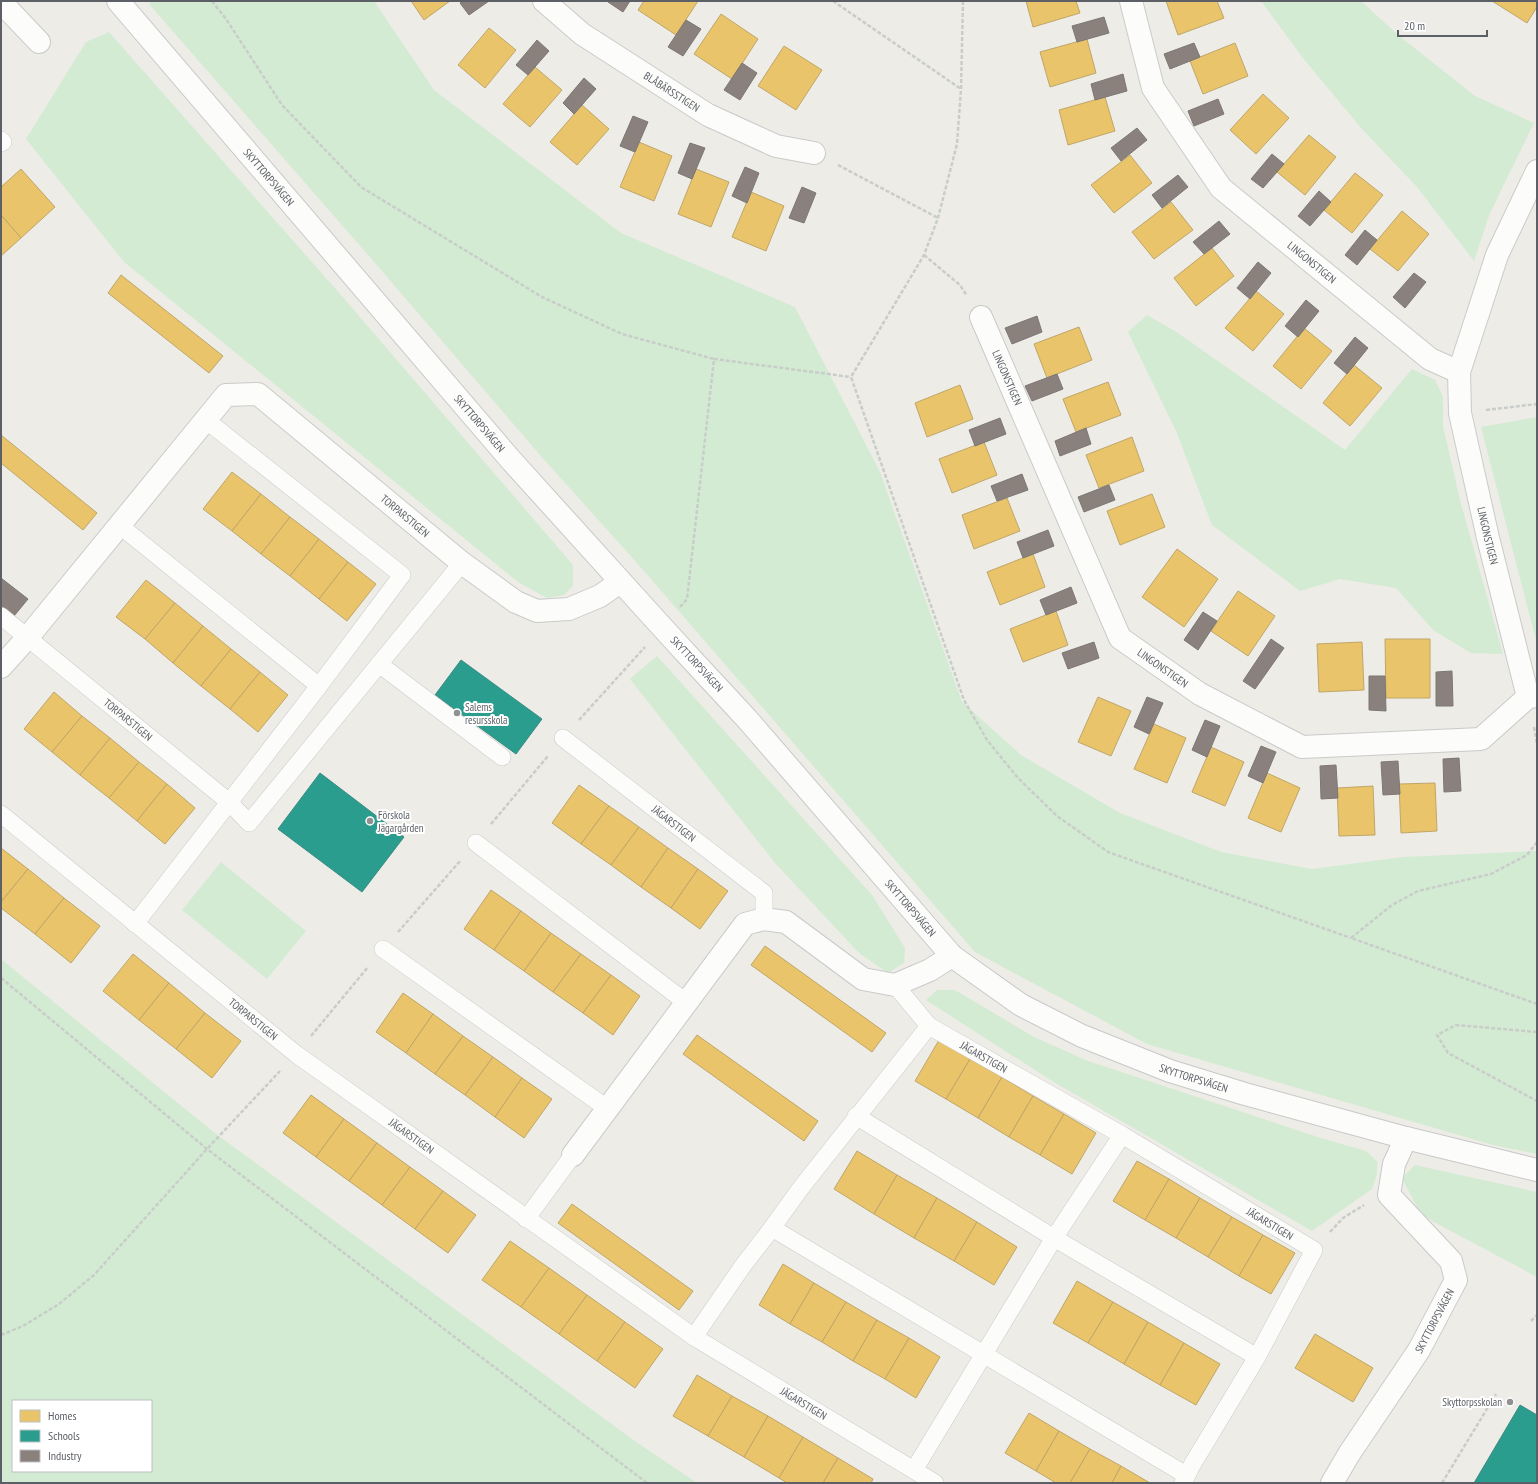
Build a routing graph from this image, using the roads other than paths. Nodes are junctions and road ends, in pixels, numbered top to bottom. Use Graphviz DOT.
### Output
graph roads {
  1 [pos="118,1"];
  2 [pos="544,1"];
  3 [pos="1131,1"];
  4 [pos="1,2"];
  5 [pos="39,42"];
  6 [pos="1,140"];
  7 [pos="1,143"];
  8 [pos="814,153"];
  9 [pos="1537,170"];
  10 [pos="981,316"];
  11 [pos="1459,372"];
  12 [pos="206,420"];
  13 [pos="119,525"];
  14 [pos="462,563"];
  15 [pos="620,582"];
  16 [pos="1,616"];
  17 [pos="28,637"];
  18 [pos="379,664"];
  19 [pos="1,667"];
  20 [pos="319,686"];
  21 [pos="1533,697"];
  22 [pos="563,738"];
  23 [pos="502,757"];
  24 [pos="229,802"];
  25 [pos="1,814"];
  26 [pos="476,843"];
  27 [pos="764,919"];
  28 [pos="135,924"];
  29 [pos="383,949"];
  30 [pos="952,956"];
  31 [pos="895,985"];
  32 [pos="687,1003"];
  33 [pos="929,1026"];
  34 [pos="296,1054"];
  35 [pos="608,1109"];
  36 [pos="856,1116"];
  37 [pos="1122,1135"];
  38 [pos="1406,1138"];
  39 [pos="573,1155"];
  40 [pos="1537,1170"];
  41 [pos="526,1219"];
  42 [pos="772,1228"];
  43 [pos="1054,1238"];
  44 [pos="694,1337"];
  45 [pos="984,1354"];
  46 [pos="1257,1357"];
  47 [pos="914,1470"];
  48 [pos="1185,1479"];
  49 [pos="935,1483"];
  50 [pos="1332,1483"];
  1 -- 15 [label="street, SKYTTORPSVÄGEN"];
  2 -- 8 [label="street, BLÅBÄRSSTIGEN"];
  3 -- 11 [label="street, LINGONSTIGEN"];
  4 -- 5 [label="street"];
  6 -- 7 [label="lane"];
  9 -- 11 [label="street, LINGONSTIGEN"];
  10 -- 21 [label="street, LINGONSTIGEN"];
  11 -- 21 [label="street, LINGONSTIGEN"];
  12 -- 13 [label="street, TORPARSTIGEN"];
  12 -- 14 [label="street, TORPARSTIGEN"];
  12 -- 20 [label="lane"];
  13 -- 17 [label="street, TORPARSTIGEN"];
  13 -- 20 [label="lane"];
  14 -- 15 [label="street, TORPARSTIGEN"];
  14 -- 18 [label="lane"];
  15 -- 30 [label="street, SKYTTORPSVÄGEN, bridge"];
  16 -- 17 [label="lane, TORPARSTIGEN"];
  17 -- 19 [label="street, TORPARSTIGEN"];
  17 -- 24 [label="lane, TORPARSTIGEN"];
  18 -- 23 [label="lane"];
  18 -- 24 [label="lane, TORPARSTIGEN"];
  20 -- 24 [label="lane"];
  22 -- 27 [label="lane, JÄGARSTIGEN"];
  24 -- 28 [label="lane"];
  25 -- 28 [label="lane, TORPARSTIGEN"];
  26 -- 32 [label="lane"];
  27 -- 31 [label="street"];
  27 -- 32 [label="street"];
  28 -- 34 [label="lane, TORPARSTIGEN"];
  29 -- 35 [label="lane"];
  30 -- 31 [label="street"];
  30 -- 38 [label="street, SKYTTORPSVÄGEN"];
  31 -- 33 [label="lane, JÄGARSTIGEN"];
  32 -- 35 [label="street"];
  33 -- 36 [label="lane"];
  33 -- 37 [label="lane, JÄGARSTIGEN"];
  34 -- 41 [label="lane, JÄGARSTIGEN"];
  35 -- 39 [label="street"];
  36 -- 42 [label="lane"];
  36 -- 43 [label="lane"];
  37 -- 43 [label="lane"];
  37 -- 46 [label="lane, JÄGARSTIGEN"];
  38 -- 40 [label="street, SKYTTORPSVÄGEN"];
  38 -- 50 [label="street, SKYTTORPSVÄGEN"];
  39 -- 41 [label="lane"];
  41 -- 44 [label="lane, JÄGARSTIGEN"];
  42 -- 44 [label="lane"];
  42 -- 45 [label="lane"];
  43 -- 45 [label="lane"];
  43 -- 46 [label="lane"];
  44 -- 47 [label="lane, JÄGARSTIGEN"];
  45 -- 47 [label="lane"];
  45 -- 48 [label="lane"];
  46 -- 48 [label="lane"];
  47 -- 49 [label="lane, JÄGARSTIGEN"];
}
